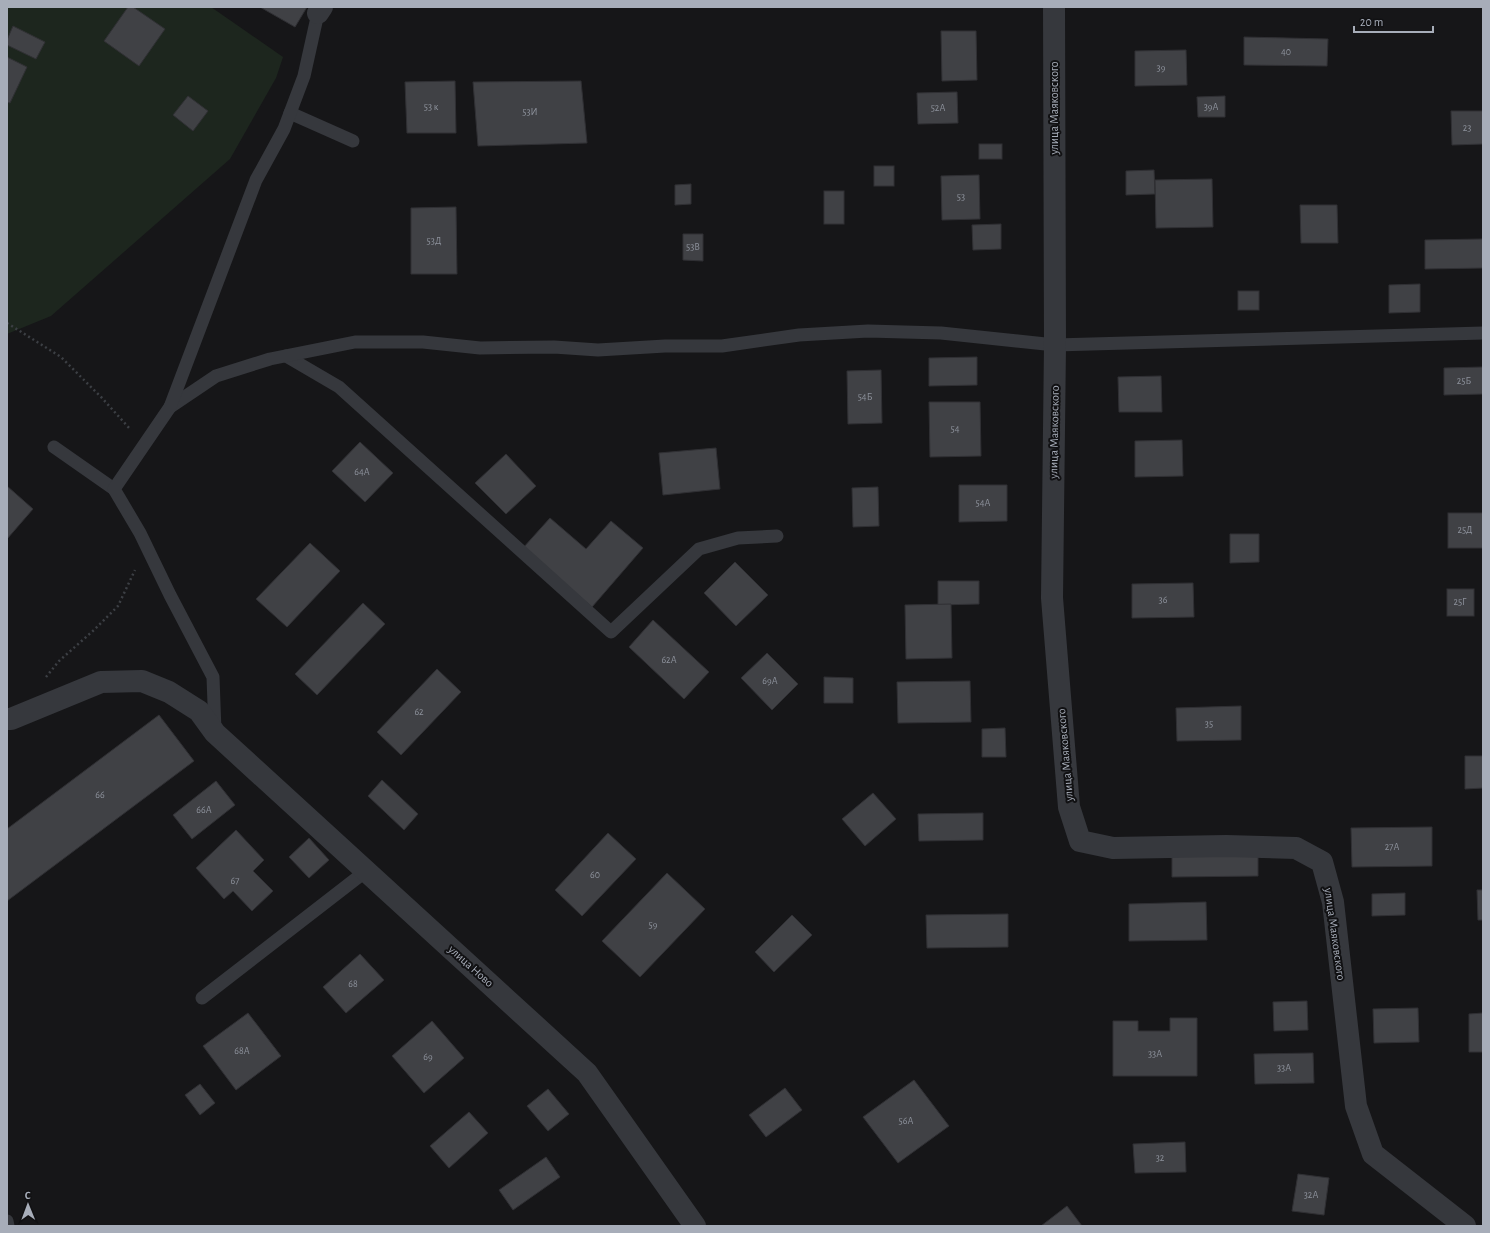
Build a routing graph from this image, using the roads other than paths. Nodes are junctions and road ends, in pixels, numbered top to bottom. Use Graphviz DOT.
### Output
graph roads {
  1 [pos="1054,7"];
  2 [pos="320,10"];
  3 [pos="290,113"];
  4 [pos="353,141"];
  5 [pos="1483,333"];
  6 [pos="1055,345"];
  7 [pos="286,356"];
  8 [pos="170,407"];
  9 [pos="54,447"];
  10 [pos="114,489"];
  11 [pos="777,536"];
  12 [pos="7,719"];
  13 [pos="215,733"];
  14 [pos="366,871"];
  15 [pos="202,998"];
  16 [pos="7,1222"];
  17 [pos="8,1226"];
  18 [pos="695,1226"];
  19 [pos="1465,1226"];
  1 -- 6 [label="street, улица Маяковского"];
  2 -- 3 [label="lane"];
  3 -- 4 [label="lane"];
  3 -- 8 [label="lane"];
  5 -- 6 [label="lane"];
  6 -- 7 [label="lane"];
  6 -- 19 [label="street, улица Маяковского"];
  7 -- 8 [label="lane"];
  7 -- 11 [label="lane"];
  8 -- 10 [label="lane"];
  9 -- 10 [label="lane"];
  10 -- 13 [label="lane"];
  12 -- 13 [label="street, улица Ново"];
  13 -- 14 [label="street, улица Ново"];
  14 -- 15 [label="lane"];
  14 -- 18 [label="street, улица Ново"];
  16 -- 17 [label="lane"];
}
